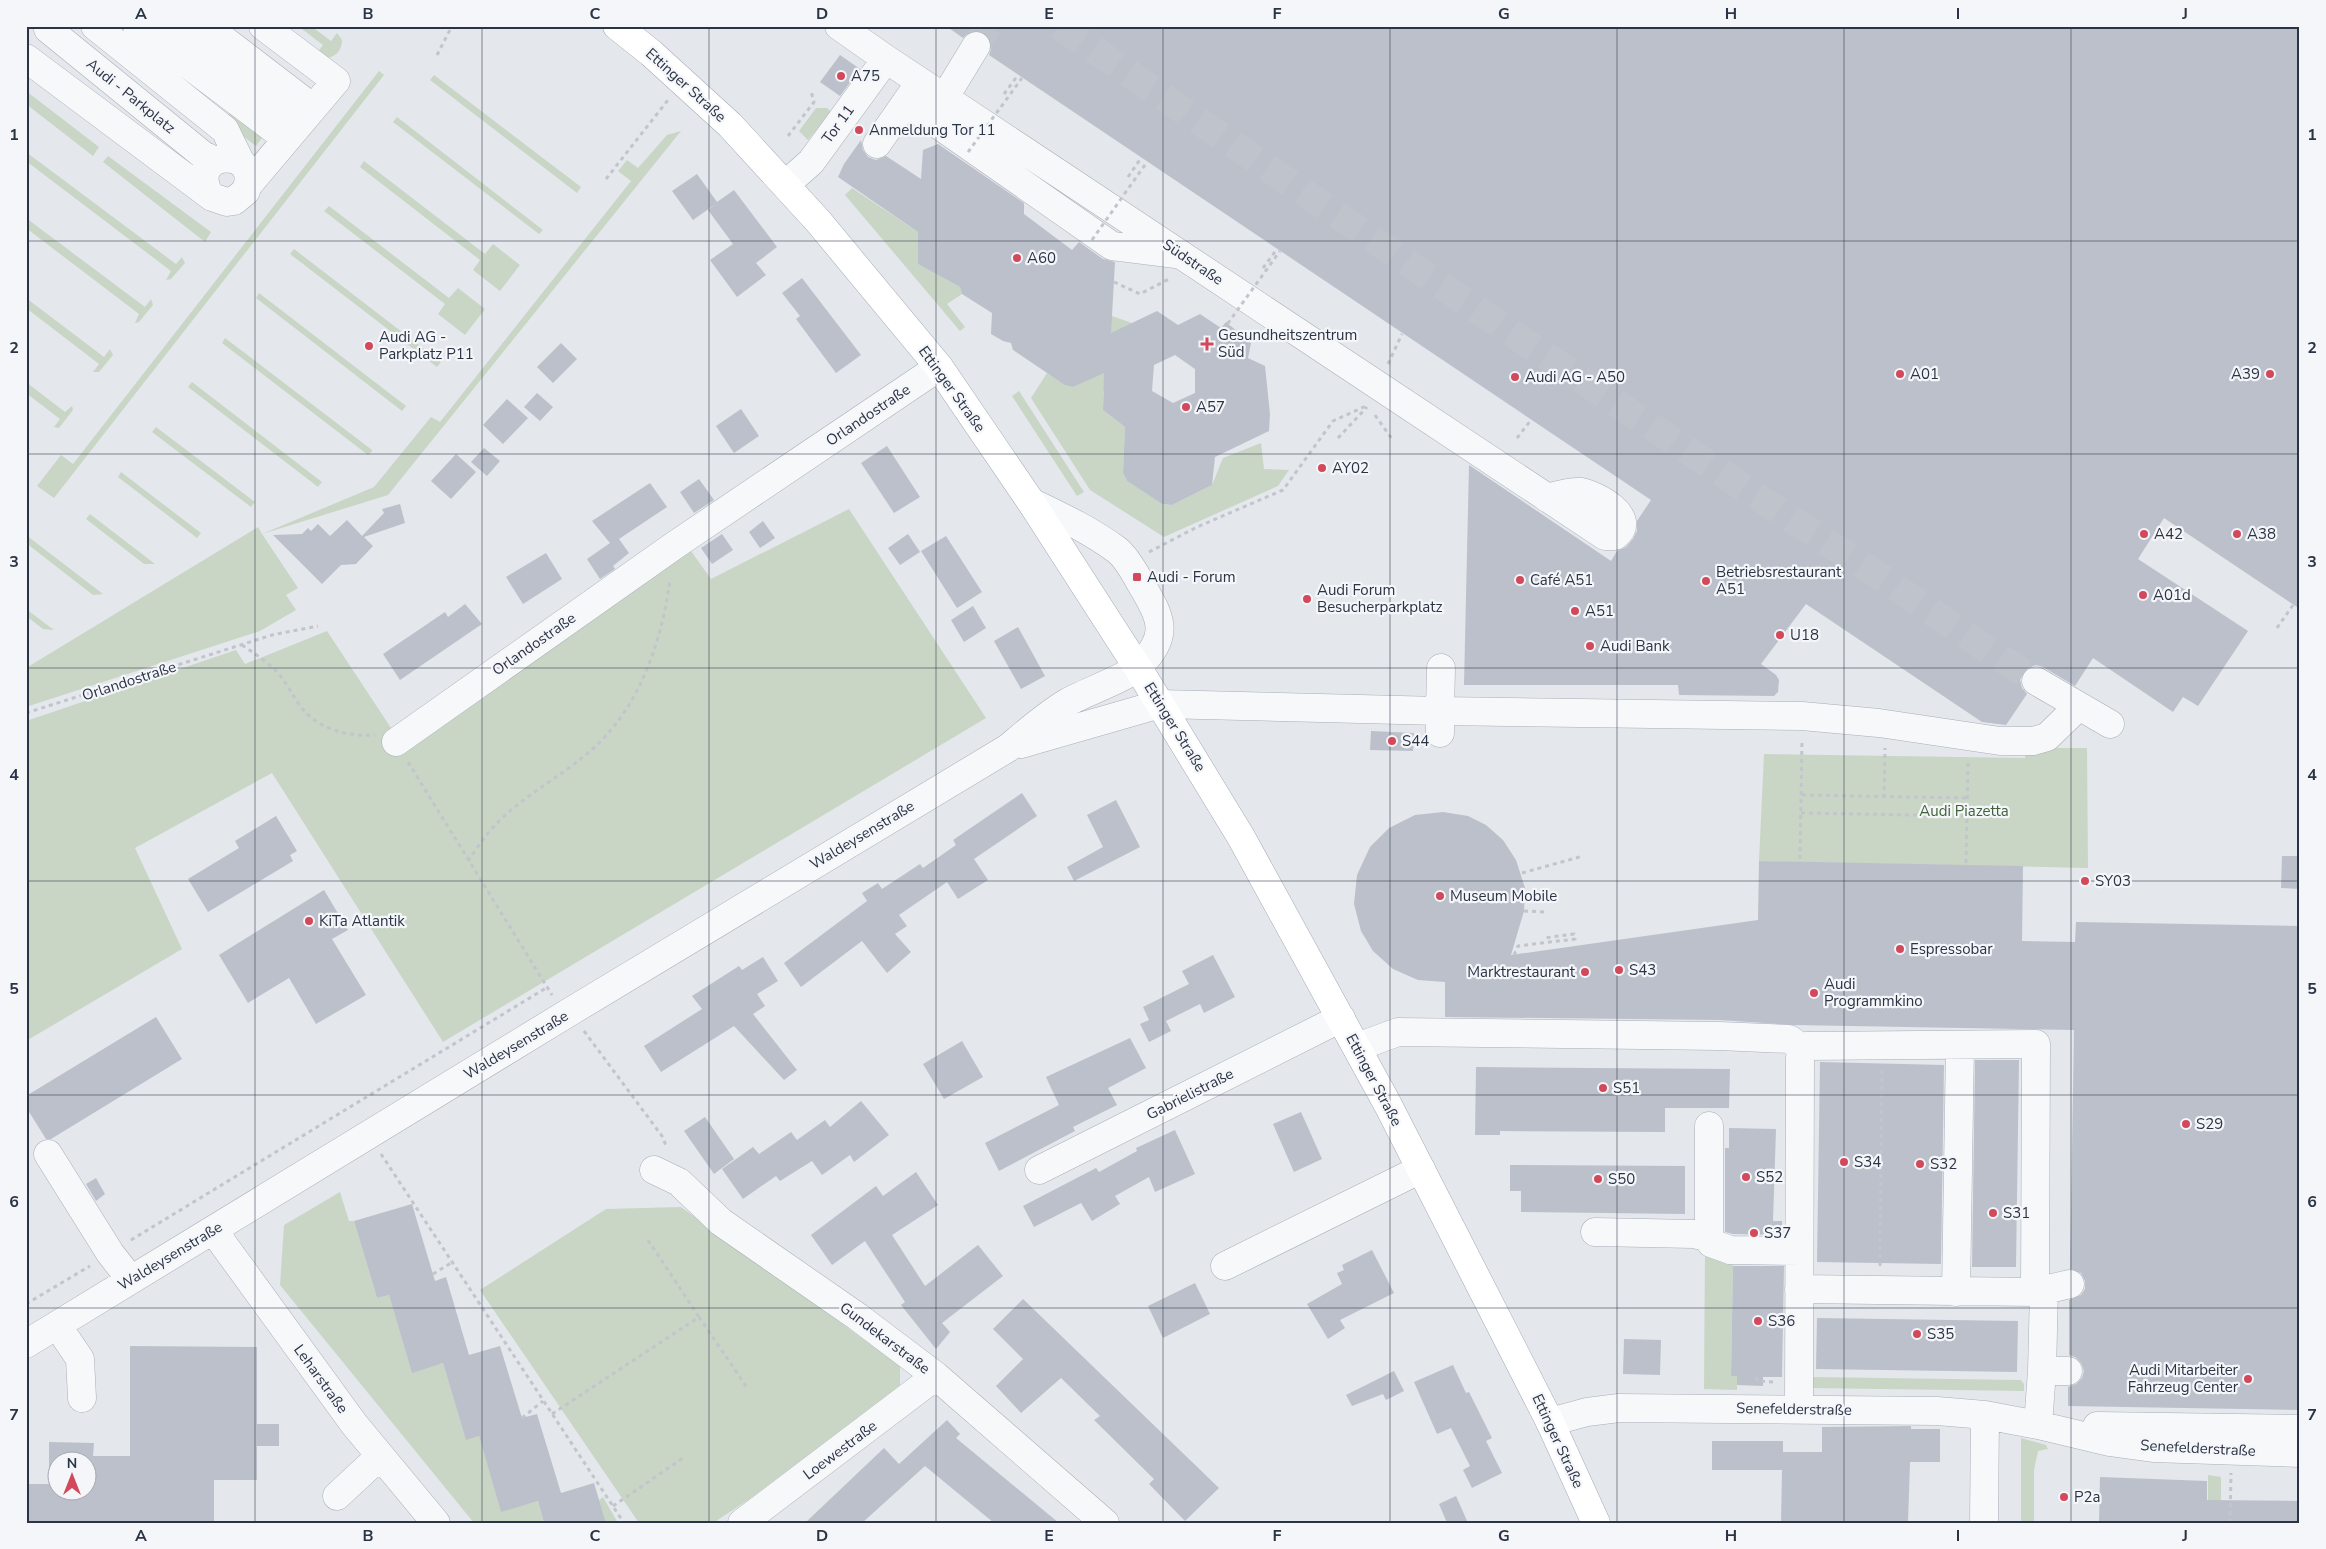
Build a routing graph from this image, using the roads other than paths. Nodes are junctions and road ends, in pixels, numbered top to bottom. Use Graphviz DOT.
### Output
graph roads {
  1 [pos="95,26"];
  2 [pos="137,26"];
  3 [pos="171,26"];
  4 [pos="206,26"];
  5 [pos="263,26"];
  6 [pos="617,26"];
  7 [pos="839,26"];
  8 [pos="44,44"];
  9 [pos="976,46"];
  10 [pos="886,59"];
  11 [pos="913,92"];
  12 [pos="945,96"];
  13 [pos="293,132"];
  14 [pos="877,144"];
  15 [pos="160,159"];
  16 [pos="228,166"];
  17 [pos="786,184"];
  18 [pos="208,192"];
  19 [pos="1190,260"];
  20 [pos="939,367"];
  21 [pos="1547,498"];
  22 [pos="1031,502"];
  23 [pos="1138,668"];
  24 [pos="1441,668"];
  25 [pos="2036,681"];
  26 [pos="1160,704"];
  27 [pos="2079,706"];
  28 [pos="1440,722"];
  29 [pos="2110,724"];
  30 [pos="388,739"];
  31 [pos="1008,748"];
  32 [pos="1341,1018"];
  33 [pos="1960,1044"];
  34 [pos="1356,1047"];
  35 [pos="1803,1048"];
  36 [pos="1709,1126"];
  37 [pos="48,1154"];
  38 [pos="1421,1169"];
  39 [pos="654,1170"];
  40 [pos="1039,1170"];
  41 [pos="213,1230"];
  42 [pos="1594,1232"];
  43 [pos="1709,1238"];
  44 [pos="1800,1251"];
  45 [pos="1225,1266"];
  46 [pos="131,1280"];
  47 [pos="2070,1284"];
  48 [pos="1799,1289"];
  49 [pos="2039,1291"];
  50 [pos="1956,1292"];
  51 [pos="57,1325"];
  52 [pos="26,1344"];
  53 [pos="936,1376"];
  54 [pos="82,1398"];
  55 [pos="1800,1409"];
  56 [pos="1985,1415"];
  57 [pos="1550,1422"];
  58 [pos="2038,1425"];
  59 [pos="2300,1429"];
  60 [pos="2300,1452"];
  61 [pos="380,1456"];
  62 [pos="337,1496"];
  63 [pos="436,1523"];
  64 [pos="742,1523"];
  65 [pos="1105,1523"];
  66 [pos="1596,1523"];
  67 [pos="1984,1523"];
  1 -- 16 [label="street"];
  2 -- 13 [label="street"];
  3 -- 13 [label="street"];
  4 -- 13 [label="street"];
  5 -- 13 [label="street, Audi - Parkplatz"];
  6 -- 17 [label="main road, Ettinger Straße"];
  7 -- 10 [label="street, Südstraße"];
  8 -- 15 [label="street, Audi - Parkplatz"];
  8 -- 16 [label="street, Audi - Parkplatz"];
  9 -- 12 [label="street"];
  10 -- 11 [label="street, Südstraße"];
  10 -- 17 [label="street, Tor 11"];
  11 -- 12 [label="street, Südstraße"];
  11 -- 14 [label="street"];
  11 -- 19 [label="street"];
  12 -- 19 [label="street, Südstraße"];
  13 -- 16 [label="street, Audi - Parkplatz"];
  15 -- 16 [label="street, Audi - Parkplatz"];
  15 -- 18 [label="street, Audi - Parkplatz"];
  16 -- 18 [label="street"];
  16 -- 18 [label="street, Audi - Parkplatz"];
  17 -- 20 [label="main road, Ettinger Straße"];
  19 -- 21 [label="street, Südstraße"];
  20 -- 22 [label="main road, Ettinger Straße"];
  20 -- 30 [label="street, Orlandostraße"];
  22 -- 23 [label="main road, Ettinger Straße"];
  22 -- 23 [label="street"];
  23 -- 26 [label="main road, Ettinger Straße"];
  23 -- 31 [label="street, Waldeysenstraße"];
  24 -- 28 [label="street"];
  25 -- 27 [label="street"];
  26 -- 28 [label="street, Waldeysenstraße"];
  26 -- 31 [label="street, Waldeysenstraße"];
  26 -- 32 [label="main road, Ettinger Straße"];
  27 -- 28 [label="street, Waldeysenstraße"];
  27 -- 29 [label="street"];
  31 -- 41 [label="street, Waldeysenstraße"];
  32 -- 34 [label="main road, Ettinger Straße"];
  32 -- 40 [label="street, Gabrielistraße"];
  33 -- 35 [label="street"];
  33 -- 49 [label="street"];
  33 -- 50 [label="street"];
  34 -- 35 [label="street"];
  34 -- 38 [label="main road, Ettinger Straße"];
  35 -- 44 [label="street"];
  36 -- 43 [label="street"];
  37 -- 46 [label="street"];
  38 -- 45 [label="street"];
  38 -- 57 [label="main road, Ettinger Straße"];
  39 -- 53 [label="street, Gundekarstraße"];
  41 -- 46 [label="street, Waldeysenstraße"];
  41 -- 61 [label="street, Leharstraße"];
  42 -- 43 [label="street"];
  43 -- 44 [label="street"];
  44 -- 48 [label="street"];
  46 -- 51 [label="street, Waldeysenstraße"];
  47 -- 49 [label="street"];
  48 -- 50 [label="street"];
  48 -- 55 [label="street"];
  49 -- 50 [label="street"];
  49 -- 58 [label="street"];
  51 -- 52 [label="street, Waldeysenstraße"];
  51 -- 54 [label="street"];
  53 -- 64 [label="street, Loewestraße"];
  53 -- 65 [label="street, Gundekarstraße"];
  55 -- 56 [label="street, Senefelderstraße"];
  55 -- 57 [label="street, Senefelderstraße"];
  56 -- 58 [label="street, Senefelderstraße"];
  56 -- 67 [label="street"];
  57 -- 66 [label="main road, Ettinger Straße"];
  58 -- 59 [label="street, Senefelderstraße"];
  58 -- 60 [label="street, Senefelderstraße"];
  61 -- 62 [label="street"];
  61 -- 63 [label="street, Leharstraße"];
}
